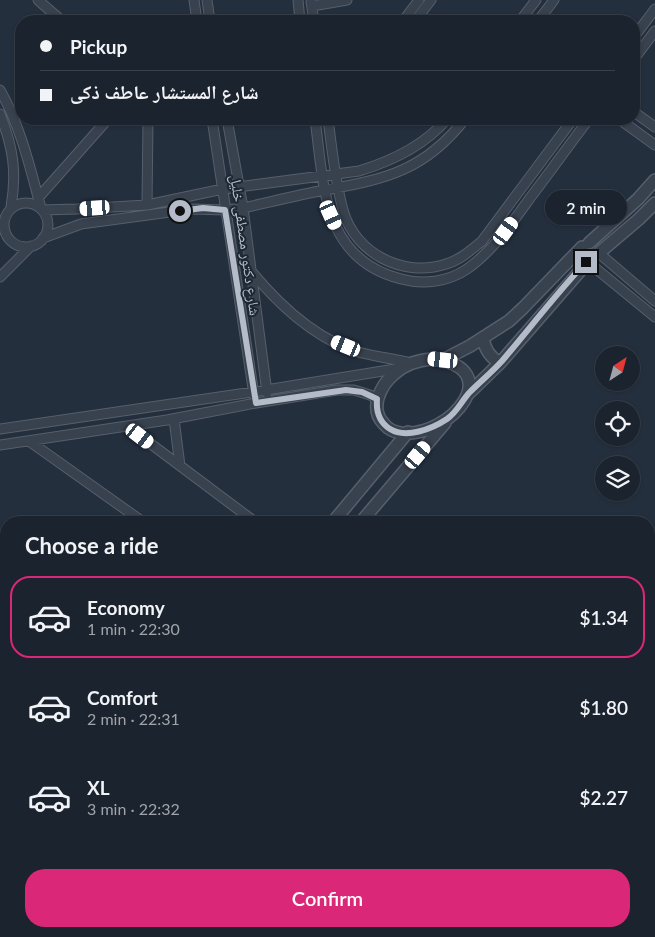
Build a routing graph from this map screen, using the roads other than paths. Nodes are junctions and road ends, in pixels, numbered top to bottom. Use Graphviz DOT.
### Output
graph roads {
  1 [pos="38,0"];
  2 [pos="194,0"];
  3 [pos="207,0"];
  4 [pos="298,0"];
  5 [pos="347,0"];
  6 [pos="407,0"];
  7 [pos="431,0"];
  8 [pos="536,0"];
  9 [pos="549,2"];
  10 [pos="311,3"];
  11 [pos="418,3"];
  12 [pos="655,9"];
  13 [pos="55,15"];
  14 [pos="196,15"];
  15 [pos="209,15"];
  16 [pos="299,15"];
  17 [pos="408,15"];
  18 [pos="420,15"];
  19 [pos="525,15"];
  20 [pos="541,15"];
  21 [pos="640,29"];
  22 [pos="655,31"];
  23 [pos="640,51"];
  24 [pos="0,90"];
  25 [pos="0,114"];
  26 [pos="640,116"];
  27 [pos="15,120"];
  28 [pos="17,125"];
  29 [pos="103,125"];
  30 [pos="148,125"];
  31 [pos="213,125"];
  32 [pos="228,125"];
  33 [pos="316,125"];
  34 [pos="329,125"];
  35 [pos="441,125"];
  36 [pos="460,125"];
  37 [pos="569,125"];
  38 [pos="585,125"];
  39 [pos="627,125"];
  40 [pos="655,127"];
  41 [pos="655,145"];
  42 [pos="336,175"];
  43 [pos="323,176"];
  44 [pos="655,180"];
  45 [pos="239,187"];
  46 [pos="338,188"];
  47 [pos="222,189"];
  48 [pos="325,190"];
  49 [pos="38,198"];
  50 [pos="655,203"];
  51 [pos="147,205"];
  52 [pos="12,207"];
  53 [pos="243,208"];
  54 [pos="41,209"];
  55 [pos="225,210"];
  56 [pos="4,232"];
  57 [pos="44,238"];
  58 [pos="0,241"];
  59 [pos="586,245"];
  60 [pos="31,246"];
  61 [pos="600,253"];
  62 [pos="588,263"];
  63 [pos="613,266"];
  64 [pos="250,270"];
  65 [pos="605,275"];
  66 [pos="0,277"];
  67 [pos="654,299"];
  68 [pos="655,316"];
  69 [pos="483,338"];
  70 [pos="443,360"];
  71 [pos="500,363"];
  72 [pos="406,365"];
  73 [pos="344,378"];
  74 [pos="266,390"];
  75 [pos="346,390"];
  76 [pos="254,391"];
  77 [pos="468,395"];
  78 [pos="377,399"];
  79 [pos="269,401"];
  80 [pos="256,403"];
  81 [pos="165,405"];
  82 [pos="449,418"];
  83 [pos="170,420"];
  84 [pos="126,426"];
  85 [pos="0,429"];
  86 [pos="408,432"];
  87 [pos="29,441"];
  88 [pos="0,445"];
  89 [pos="180,466"];
  90 [pos="381,466"];
  91 [pos="397,480"];
  92 [pos="135,516"];
  93 [pos="247,516"];
  94 [pos="338,516"];
  95 [pos="366,516"];
  1 -- 13 [label="street"];
  2 -- 14 [label="street"];
  3 -- 15 [label="street"];
  4 -- 16 [label="street"];
  5 -- 10 [label="street"];
  6 -- 11 [label="street"];
  7 -- 18 [label="street"];
  8 -- 19 [label="street"];
  9 -- 20 [label="street"];
  11 -- 17 [label="street"];
  12 -- 21 [label="street"];
  22 -- 23 [label="street"];
  24 -- 27 [label="street"];
  25 -- 52 [label="street"];
  26 -- 40 [label="street"];
  28 -- 49 [label="street"];
  29 -- 49 [label="street"];
  30 -- 51 [label="street"];
  31 -- 47 [label="street, شارع دكتور مصطفى خليل"];
  32 -- 45 [label="street, شارع دكتور مصطفى خليل"];
  33 -- 43 [label="street"];
  34 -- 42 [label="street"];
  35 -- 42 [label="street"];
  36 -- 46 [label="street"];
  37 -- 46 [label="street"];
  38 -- 48 [label="street"];
  39 -- 41 [label="street"];
  42 -- 43 [label="street"];
  42 -- 46 [label="street"];
  43 -- 45 [label="street"];
  43 -- 48 [label="street"];
  44 -- 59 [label="street"];
  45 -- 47 [label="street"];
  45 -- 53 [label="street, شارع دكتور مصطفى خليل"];
  46 -- 48 [label="street"];
  47 -- 51 [label="street"];
  47 -- 55 [label="street, شارع دكتور مصطفى خليل"];
  48 -- 53 [label="street"];
  49 -- 54 [label="street"];
  50 -- 61 [label="street"];
  51 -- 54 [label="street"];
  52 -- 54 [label="street"];
  52 -- 56 [label="street"];
  53 -- 55 [label="street"];
  53 -- 64 [label="street, شارع دكتور مصطفى خليل"];
  54 -- 57 [label="street"];
  55 -- 57 [label="street"];
  55 -- 76 [label="street, شارع دكتور مصطفى خليل"];
  56 -- 58 [label="street"];
  56 -- 60 [label="street"];
  57 -- 60 [label="street"];
  59 -- 61 [label="street"];
  59 -- 62 [label="street"];
  59 -- 69 [label="street"];
  60 -- 66 [label="street"];
  61 -- 62 [label="street"];
  61 -- 63 [label="street"];
  62 -- 65 [label="street"];
  62 -- 71 [label="street"];
  63 -- 65 [label="street"];
  63 -- 67 [label="street"];
  64 -- 72 [label="street"];
  64 -- 74 [label="street, شارع دكتور مصطفى خليل"];
  65 -- 68 [label="street"];
  69 -- 70 [label="street"];
  69 -- 71 [label="street"];
  70 -- 72 [label="street"];
  70 -- 77 [label="street"];
  71 -- 77 [label="street"];
  72 -- 73 [label="street"];
  72 -- 78 [label="street"];
  73 -- 74 [label="street"];
  73 -- 75 [label="street"];
  74 -- 76 [label="street"];
  74 -- 79 [label="street, شارع دكتور مصطفى خليل"];
  75 -- 78 [label="street"];
  75 -- 79 [label="street"];
  76 -- 80 [label="street, شارع دكتور مصطفى خليل"];
  76 -- 81 [label="street"];
  77 -- 82 [label="street"];
  78 -- 86 [label="street"];
  79 -- 80 [label="street"];
  80 -- 83 [label="street"];
  81 -- 83 [label="street"];
  81 -- 85 [label="street"];
  82 -- 86 [label="street"];
  82 -- 91 [label="street"];
  83 -- 84 [label="street"];
  83 -- 89 [label="street"];
  84 -- 87 [label="street"];
  84 -- 89 [label="street"];
  86 -- 90 [label="street"];
  87 -- 88 [label="street"];
  87 -- 92 [label="street"];
  89 -- 93 [label="street"];
  90 -- 91 [label="street"];
  90 -- 94 [label="street"];
  91 -- 95 [label="street"];
}
